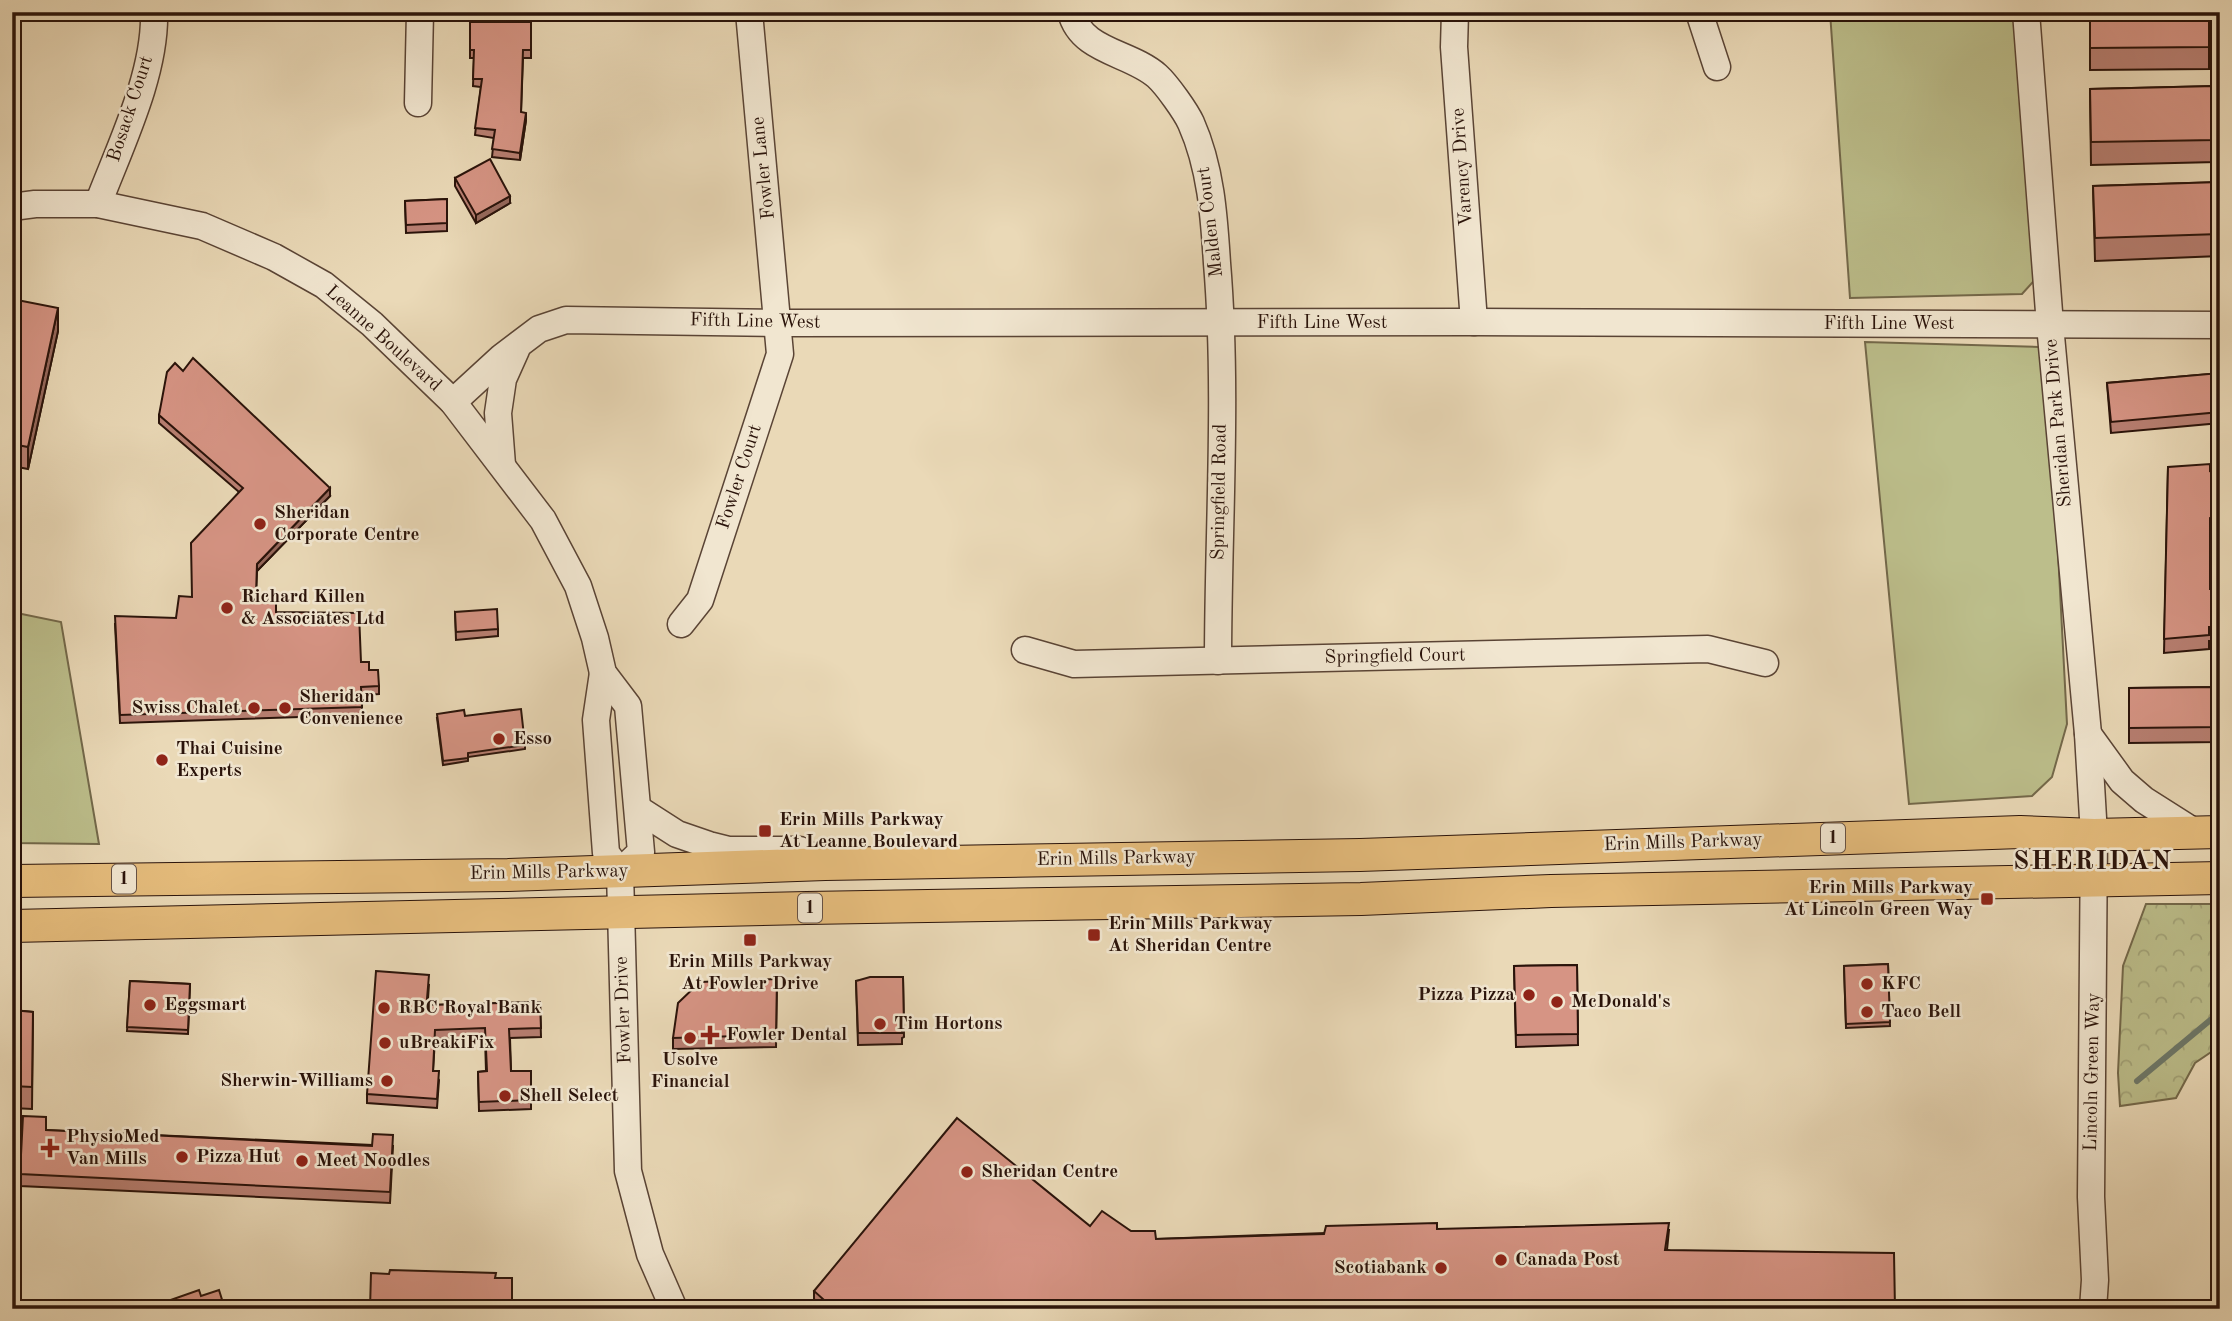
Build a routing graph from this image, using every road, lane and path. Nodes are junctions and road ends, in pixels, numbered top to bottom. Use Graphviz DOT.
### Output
graph roads {
  1 [pos="155,12"];
  2 [pos="420,12"];
  3 [pos="749,12"];
  4 [pos="1071,12"];
  5 [pos="1455,12"];
  6 [pos="1699,12"];
  7 [pos="2026,12"];
  8 [pos="1717,66"];
  9 [pos="418,103"];
  10 [pos="98,204"];
  11 [pos="12,207"];
  12 [pos="1474,322"];
  13 [pos="779,323"];
  14 [pos="1222,324"];
  15 [pos="2220,324"];
  16 [pos="2050,325"];
  17 [pos="519,345"];
  18 [pos="453,402"];
  19 [pos="502,467"];
  20 [pos="681,624"];
  21 [pos="1025,650"];
  22 [pos="1218,661"];
  23 [pos="1765,663"];
  24 [pos="603,673"];
  25 [pos="2088,734"];
  26 [pos="638,809"];
  27 [pos="2208,833"];
  28 [pos="2094,835"];
  29 [pos="825,864"];
  30 [pos="620,872"];
  31 [pos="2220,878"];
  32 [pos="2095,880"];
  33 [pos="12,881"];
  34 [pos="621,914"];
  35 [pos="12,926"];
  36 [pos="674,1309"];
  37 [pos="2093,1309"];
  1 -- 10 [label="street, Bosack Court"];
  2 -- 9 [label="street"];
  3 -- 13 [label="street, Fowler Lane"];
  4 -- 14 [label="street, Malden Court"];
  5 -- 12 [label="street, Varency Drive"];
  6 -- 8 [label="street"];
  7 -- 16 [label="street, Sheridan Park Drive"];
  10 -- 11 [label="street, Leanne Boulevard"];
  10 -- 18 [label="street, Leanne Boulevard"];
  12 -- 14 [label="street, Fifth Line West"];
  12 -- 16 [label="street, Fifth Line West"];
  13 -- 14 [label="street, Fifth Line West"];
  13 -- 17 [label="street, Fifth Line West"];
  13 -- 20 [label="street, Fowler Court"];
  14 -- 22 [label="street, Springfield Road"];
  15 -- 16 [label="street, Fifth Line West"];
  16 -- 25 [label="street, Sheridan Park Drive"];
  17 -- 18 [label="street, Fifth Line West"];
  17 -- 19 [label="street"];
  18 -- 19 [label="street, Leanne Boulevard"];
  19 -- 24 [label="street, Leanne Boulevard"];
  21 -- 22 [label="street, Springfield Court"];
  22 -- 23 [label="street, Springfield Court"];
  24 -- 26 [label="street, Leanne Boulevard"];
  24 -- 30 [label="street, Leanne Boulevard"];
  25 -- 27 [label="street"];
  25 -- 28 [label="street, Sheridan Park Drive"];
  26 -- 29 [label="street"];
  26 -- 30 [label="street, Leanne Boulevard"];
  27 -- 28 [label="main road, Erin Mills Parkway / 1"];
  28 -- 29 [label="main road, Erin Mills Parkway / 1"];
  28 -- 32 [label="street, Lincoln Green Way"];
  29 -- 30 [label="main road, Erin Mills Parkway / 1"];
  30 -- 33 [label="main road, Erin Mills Parkway / 1"];
  30 -- 34 [label="street, Fowler Drive"];
  31 -- 32 [label="main road, 1"];
  32 -- 34 [label="main road, 1"];
  32 -- 37 [label="street, Lincoln Green Way"];
  34 -- 35 [label="main road, 1"];
  34 -- 36 [label="street, Fowler Drive"];
}
